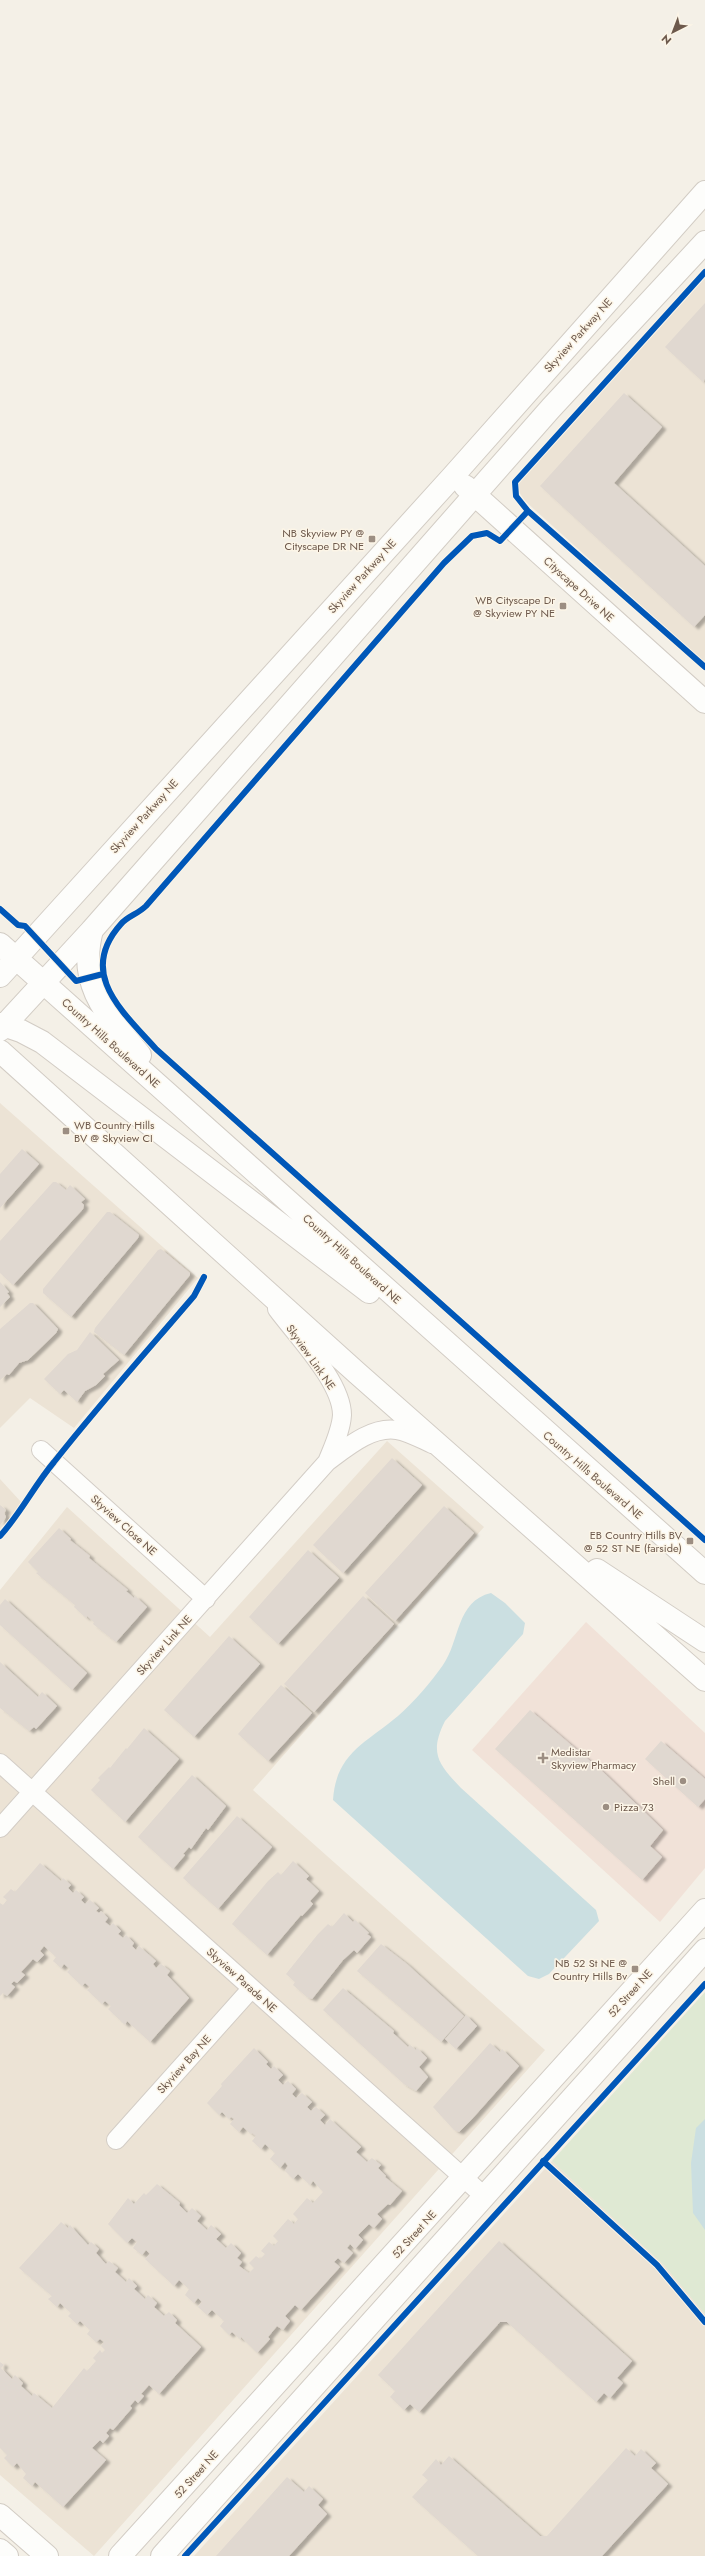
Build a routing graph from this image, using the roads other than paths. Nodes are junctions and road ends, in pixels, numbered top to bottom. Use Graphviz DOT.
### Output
graph roads {
  1 [pos="705,192"];
  2 [pos="705,242"];
  3 [pos="453,476"];
  4 [pos="476,496"];
  5 [pos="705,702"];
  6 [pos="92,930"];
  7 [pos="0,944"];
  8 [pos="16,958"];
  9 [pos="0,976"];
  10 [pos="0,981"];
  11 [pos="43,983"];
  12 [pos="2,1026"];
  13 [pos="0,1051"];
  14 [pos="181,1106"];
  15 [pos="256,1282"];
  16 [pos="497,1390"];
  17 [pos="444,1449"];
  18 [pos="41,1450"];
  19 [pos="327,1462"];
  20 [pos="529,1526"];
  21 [pos="705,1573"];
  22 [pos="206,1599"];
  23 [pos="705,1641"];
  24 [pos="702,1678"];
  25 [pos="0,1763"];
  26 [pos="32,1792"];
  27 [pos="0,1828"];
  28 [pos="705,1910"];
  29 [pos="705,1950"];
  30 [pos="251,1989"];
  31 [pos="116,2140"];
  32 [pos="464,2179"];
  33 [pos="484,2196"];
  34 [pos="0,2515"];
  35 [pos="0,2550"];
  36 [pos="7,2556"];
  37 [pos="47,2556"];
  38 [pos="120,2556"];
  39 [pos="162,2556"];
  1 -- 3 [label="street, Skyview Parkway NE"];
  2 -- 4 [label="street"];
  3 -- 4 [label="street, Cityscape Drive NE"];
  3 -- 8 [label="street, Skyview Parkway NE"];
  4 -- 5 [label="street, Cityscape Drive NE"];
  4 -- 6 [label="street"];
  6 -- 11 [label="street"];
  6 -- 14 [label="street"];
  7 -- 8 [label="street, Country Hills Boulevard NE"];
  8 -- 9 [label="street, Skyview Parkway NE"];
  8 -- 11 [label="street, Country Hills Boulevard NE"];
  10 -- 11 [label="street"];
  11 -- 12 [label="street"];
  11 -- 14 [label="street, Country Hills Boulevard NE"];
  12 -- 16 [label="street"];
  13 -- 15 [label="street"];
  14 -- 16 [label="street, Country Hills Boulevard NE"];
  15 -- 17 [label="street"];
  15 -- 19 [label="street, Skyview Link NE"];
  16 -- 21 [label="street, Country Hills Boulevard NE"];
  17 -- 19 [label="street, Skyview Link NE"];
  17 -- 20 [label="street"];
  18 -- 22 [label="street, Skyview Close NE"];
  19 -- 22 [label="street, Skyview Link NE"];
  20 -- 23 [label="street"];
  20 -- 24 [label="street"];
  22 -- 26 [label="street, Skyview Link NE"];
  25 -- 26 [label="street, Skyview Parade NE"];
  26 -- 27 [label="street, Skyview Link NE"];
  26 -- 30 [label="street, Skyview Parade NE"];
  28 -- 32 [label="street, 52 Street NE"];
  29 -- 33 [label="street"];
  30 -- 31 [label="street, Skyview Bay NE"];
  30 -- 32 [label="street, Skyview Parade NE"];
  32 -- 33 [label="street, Skyview Parade NE"];
  32 -- 38 [label="street, 52 Street NE"];
  33 -- 39 [label="street"];
  34 -- 37 [label="street"];
  35 -- 36 [label="street"];
}
